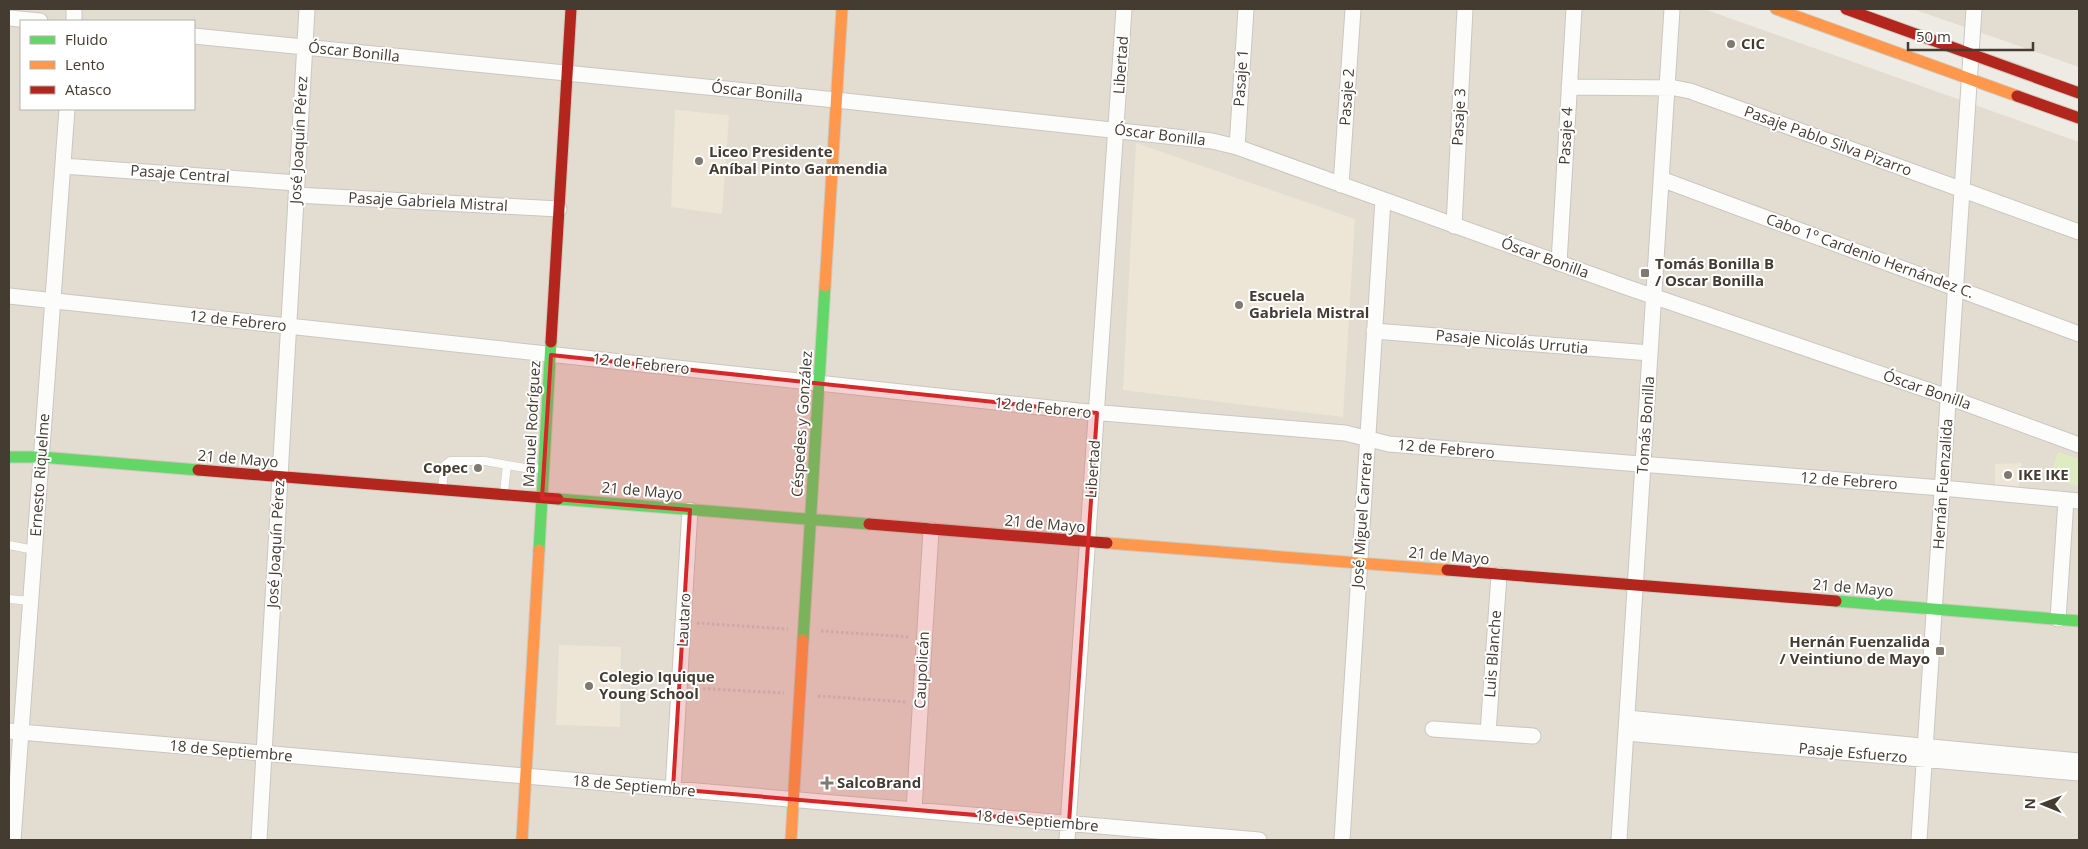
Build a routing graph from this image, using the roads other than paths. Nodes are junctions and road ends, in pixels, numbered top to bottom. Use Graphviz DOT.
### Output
graph roads {
  1 [pos="307,9"];
  2 [pos="571,9"];
  3 [pos="842,9"];
  4 [pos="1124,9"];
  5 [pos="1246,9"];
  6 [pos="1353,9"];
  7 [pos="1465,9"];
  8 [pos="1574,9"];
  9 [pos="1672,9"];
  10 [pos="1776,9"];
  11 [pos="1846,9"];
  12 [pos="1974,9"];
  13 [pos="9,18"];
  14 [pos="30,20"];
  15 [pos="195,36"];
  16 [pos="305,47"];
  17 [pos="1971,54"];
  18 [pos="568,74"];
  19 [pos="1969,78"];
  20 [pos="1569,87"];
  21 [pos="1667,88"];
  22 [pos="2079,93"];
  23 [pos="836,100"];
  24 [pos="67,110"];
  25 [pos="2079,118"];
  26 [pos="1116,129"];
  27 [pos="1237,147"];
  28 [pos="63,166"];
  29 [pos="1661,179"];
  30 [pos="1341,185"];
  31 [pos="297,189"];
  32 [pos="1962,190"];
  33 [pos="1383,200"];
  34 [pos="559,209"];
  35 [pos="1454,226"];
  36 [pos="2079,232"];
  37 [pos="1559,263"];
  38 [pos="1956,288"];
  39 [pos="9,296"];
  40 [pos="1654,297"];
  41 [pos="53,301"];
  42 [pos="289,327"];
  43 [pos="1374,331"];
  44 [pos="2079,334"];
  45 [pos="1650,353"];
  46 [pos="551,355"];
  47 [pos="820,384"];
  48 [pos="1948,397"];
  49 [pos="1097,413"];
  50 [pos="1368,438"];
  51 [pos="2079,444"];
  52 [pos="9,457"];
  53 [pos="41,457"];
  54 [pos="507,465"];
  55 [pos="1643,466"];
  56 [pos="545,469"];
  57 [pos="280,477"];
  58 [pos="1942,488"];
  59 [pos="442,490"];
  60 [pos="504,495"];
  61 [pos="542,498"];
  62 [pos="2073,500"];
  63 [pos="690,510"];
  64 [pos="811,520"];
  65 [pos="931,530"];
  66 [pos="1088,543"];
  67 [pos="9,545"];
  68 [pos="34,550"];
  69 [pos="1360,564"];
  70 [pos="1499,575"];
  71 [pos="1635,586"];
  72 [pos="9,599"];
  73 [pos="30,600"];
  74 [pos="1934,610"];
  75 [pos="2058,619"];
  76 [pos="2079,621"];
  77 [pos="1627,726"];
  78 [pos="1433,729"];
  79 [pos="15,732"];
  80 [pos="1488,733"];
  81 [pos="1533,736"];
  82 [pos="264,753"];
  83 [pos="1925,753"];
  84 [pos="2079,760"];
  85 [pos="2079,774"];
  86 [pos="526,776"];
  87 [pos="673,789"];
  88 [pos="794,800"];
  89 [pos="914,810"];
  90 [pos="1069,824"];
  91 [pos="13,840"];
  92 [pos="259,840"];
  93 [pos="522,840"];
  94 [pos="791,840"];
  95 [pos="1068,840"];
  96 [pos="1259,840"];
  97 [pos="1342,840"];
  98 [pos="1619,840"];
  99 [pos="1919,840"];
  1 -- 16 [label="street, José Joaquín Pérez"];
  2 -- 18 [label="street, Manuel Rodríguez"];
  3 -- 23 [label="street, Céspedes y González"];
  4 -- 26 [label="street, Libertad"];
  5 -- 27 [label="street, Pasaje 1"];
  6 -- 30 [label="street, Pasaje 2"];
  7 -- 35 [label="street, Pasaje 3"];
  8 -- 20 [label="street, Pasaje 4"];
  9 -- 21 [label="street, Tomás Bonilla"];
  10 -- 19 [label="street"];
  11 -- 17 [label="street"];
  12 -- 17 [label="street, Hernán Fuenzalida"];
  13 -- 14 [label="street"];
  15 -- 16 [label="street, Óscar Bonilla"];
  16 -- 18 [label="street, Óscar Bonilla"];
  16 -- 31 [label="street, José Joaquín Pérez"];
  17 -- 19 [label="street, Hernán Fuenzalida"];
  17 -- 22 [label="street"];
  18 -- 23 [label="street, Óscar Bonilla"];
  18 -- 34 [label="street, Manuel Rodríguez"];
  19 -- 25 [label="street"];
  19 -- 32 [label="street, Hernán Fuenzalida"];
  20 -- 21 [label="street, Pasaje Pablo Silva Pizarro"];
  20 -- 37 [label="street, Pasaje 4"];
  21 -- 29 [label="street, Tomás Bonilla"];
  21 -- 32 [label="street, Pasaje Pablo Silva Pizarro"];
  23 -- 26 [label="street, Óscar Bonilla"];
  23 -- 47 [label="street, Céspedes y González"];
  24 -- 28 [label="street, Ernesto Riquelme"];
  26 -- 27 [label="street, Óscar Bonilla"];
  26 -- 49 [label="street, Libertad"];
  27 -- 30 [label="street, Óscar Bonilla"];
  28 -- 31 [label="street, Pasaje Central"];
  28 -- 41 [label="street, Ernesto Riquelme"];
  29 -- 38 [label="street, Cabo 1º Cardenio Hernández C."];
  29 -- 40 [label="street, Tomás Bonilla"];
  30 -- 33 [label="street, Óscar Bonilla"];
  31 -- 34 [label="street, Pasaje Gabriela Mistral"];
  31 -- 42 [label="street, José Joaquín Pérez"];
  32 -- 36 [label="street, Pasaje Pablo Silva Pizarro"];
  32 -- 38 [label="street, Hernán Fuenzalida"];
  33 -- 35 [label="street, Óscar Bonilla"];
  33 -- 43 [label="street, José Miguel Carrera"];
  34 -- 46 [label="street, Manuel Rodríguez"];
  35 -- 37 [label="street, Óscar Bonilla"];
  37 -- 40 [label="street, Óscar Bonilla"];
  38 -- 44 [label="street, Cabo 1º Cardenio Hernández C."];
  38 -- 48 [label="street, Hernán Fuenzalida"];
  39 -- 41 [label="street, 12 de Febrero"];
  40 -- 45 [label="street, Tomás Bonilla"];
  40 -- 48 [label="street, Óscar Bonilla"];
  41 -- 42 [label="street, 12 de Febrero"];
  41 -- 53 [label="street, Ernesto Riquelme"];
  42 -- 46 [label="street, 12 de Febrero"];
  42 -- 57 [label="street, José Joaquín Pérez"];
  43 -- 45 [label="street, Pasaje Nicolás Urrutia"];
  43 -- 50 [label="street, José Miguel Carrera"];
  45 -- 55 [label="street, Tomás Bonilla"];
  46 -- 47 [label="street, 12 de Febrero"];
  46 -- 56 [label="street, Manuel Rodríguez"];
  47 -- 49 [label="street, 12 de Febrero"];
  47 -- 64 [label="street, Céspedes y González"];
  48 -- 51 [label="street, Óscar Bonilla"];
  48 -- 58 [label="street, Hernán Fuenzalida"];
  49 -- 50 [label="street, 12 de Febrero"];
  49 -- 66 [label="street, Libertad"];
  50 -- 55 [label="street, 12 de Febrero"];
  50 -- 69 [label="street, José Miguel Carrera"];
  52 -- 53 [label="street, 21 de Mayo"];
  53 -- 57 [label="street, 21 de Mayo"];
  53 -- 68 [label="street, Ernesto Riquelme"];
  54 -- 56 [label="lane"];
  54 -- 59 [label="lane"];
  54 -- 60 [label="lane"];
  55 -- 58 [label="street, 12 de Febrero"];
  55 -- 71 [label="street, Tomás Bonilla"];
  56 -- 61 [label="street, Manuel Rodríguez"];
  57 -- 59 [label="street, 21 de Mayo"];
  57 -- 82 [label="street, José Joaquín Pérez"];
  58 -- 62 [label="street, 12 de Febrero"];
  58 -- 74 [label="street, Hernán Fuenzalida"];
  59 -- 60 [label="street, 21 de Mayo"];
  60 -- 61 [label="street, 21 de Mayo"];
  61 -- 63 [label="street, 21 de Mayo"];
  61 -- 86 [label="street, Manuel Rodríguez"];
  62 -- 75 [label="street"];
  63 -- 64 [label="street, 21 de Mayo"];
  63 -- 87 [label="street, Lautaro"];
  64 -- 65 [label="street, 21 de Mayo"];
  64 -- 88 [label="street, Céspedes y González"];
  65 -- 66 [label="street, 21 de Mayo"];
  65 -- 89 [label="street, Caupolicán"];
  66 -- 69 [label="street, 21 de Mayo"];
  66 -- 90 [label="street, Libertad"];
  67 -- 68 [label="lane"];
  68 -- 73 [label="street, Ernesto Riquelme"];
  69 -- 70 [label="street, 21 de Mayo"];
  69 -- 97 [label="street, José Miguel Carrera"];
  70 -- 71 [label="street, 21 de Mayo"];
  70 -- 80 [label="street, Luis Blanche"];
  71 -- 74 [label="street, 21 de Mayo"];
  71 -- 77 [label="street, Tomás Bonilla"];
  72 -- 73 [label="lane"];
  73 -- 79 [label="street, Ernesto Riquelme"];
  74 -- 75 [label="street, 21 de Mayo"];
  74 -- 83 [label="street, Hernán Fuenzalida"];
  75 -- 76 [label="street, 21 de Mayo"];
  77 -- 83 [label="street, Pasaje Esfuerzo"];
  77 -- 98 [label="street, Tomás Bonilla"];
  78 -- 80 [label="street"];
  79 -- 82 [label="street, 18 de Septiembre"];
  79 -- 91 [label="street, Ernesto Riquelme"];
  80 -- 81 [label="street"];
  82 -- 86 [label="street, 18 de Septiembre"];
  82 -- 92 [label="street, José Joaquín Pérez"];
  83 -- 84 [label="street, Pasaje Esfuerzo"];
  83 -- 85 [label="street, Pasaje Esfuerzo"];
  83 -- 99 [label="street, Hernán Fuenzalida"];
  86 -- 87 [label="street, 18 de Septiembre"];
  86 -- 93 [label="street, Manuel Rodríguez"];
  87 -- 88 [label="street, 18 de Septiembre"];
  88 -- 89 [label="street, 18 de Septiembre"];
  88 -- 94 [label="street, Céspedes y González"];
  89 -- 90 [label="street, 18 de Septiembre"];
  90 -- 95 [label="street, Libertad"];
  90 -- 96 [label="street, 18 de Septiembre"];
}
